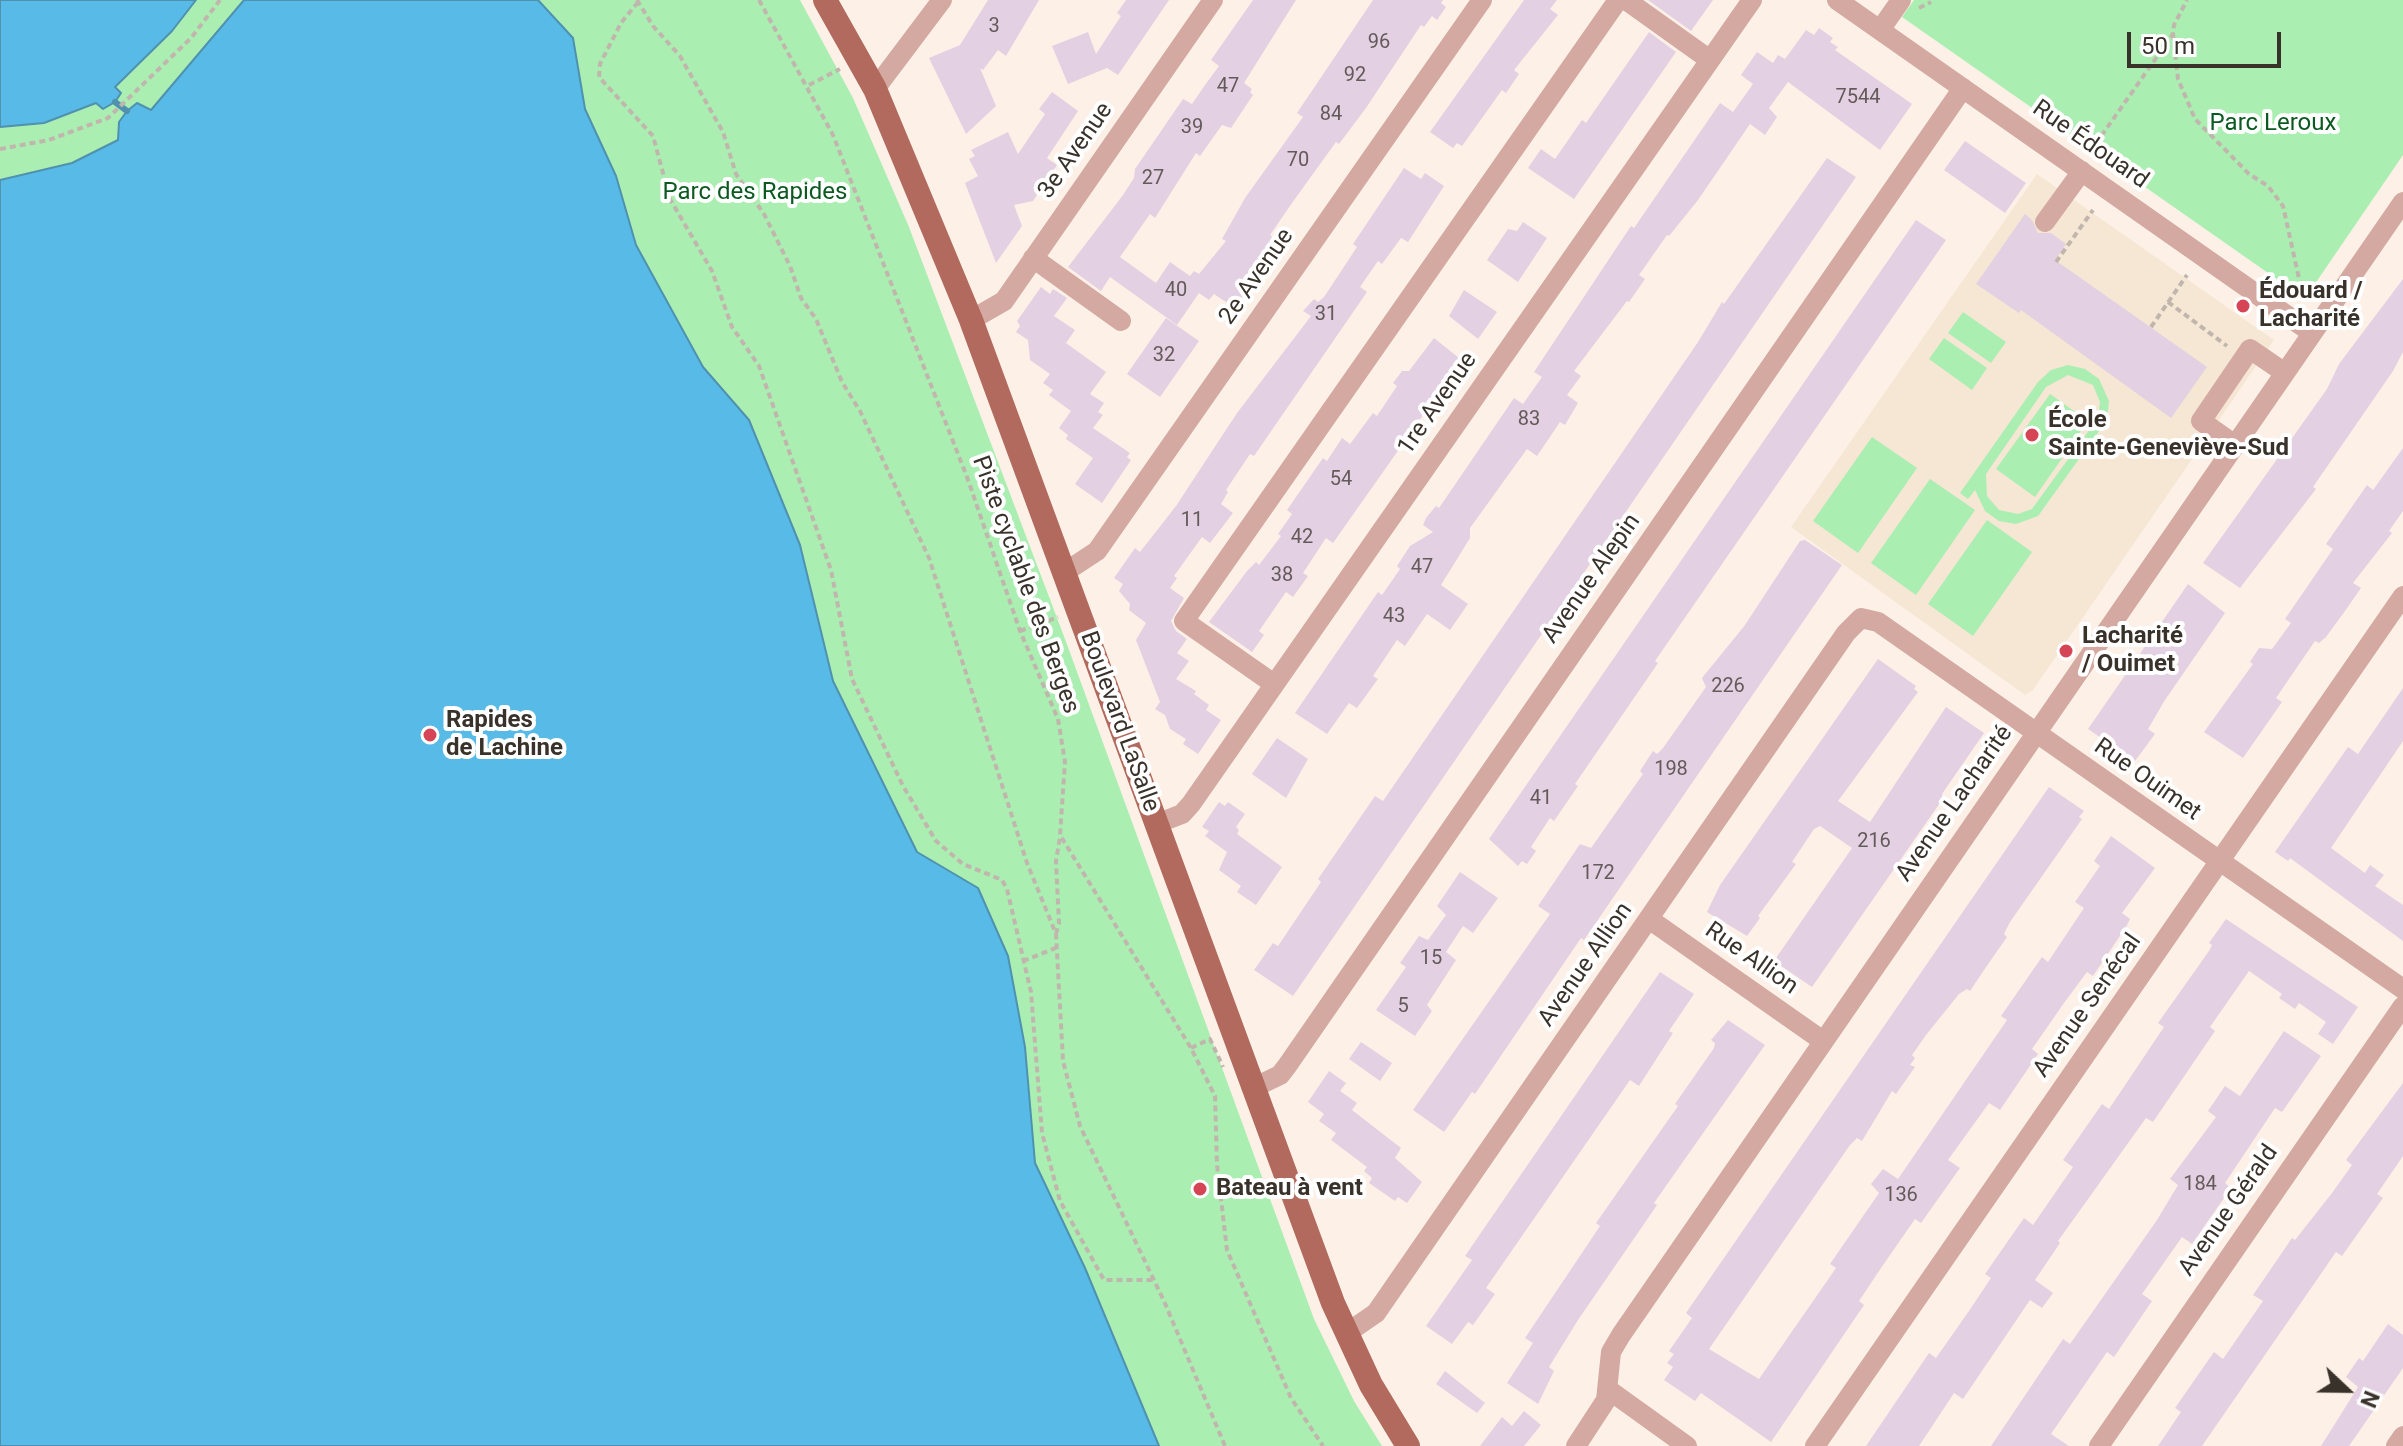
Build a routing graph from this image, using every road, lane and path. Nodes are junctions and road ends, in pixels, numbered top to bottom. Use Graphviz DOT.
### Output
graph roads {
  1 [pos="220,0"];
  2 [pos="759,0"];
  3 [pos="825,0"];
  4 [pos="942,0"];
  5 [pos="1213,0"];
  6 [pos="1482,0"];
  7 [pos="1618,0"];
  8 [pos="1626,0"];
  9 [pos="1752,0"];
  10 [pos="1837,0"];
  11 [pos="1901,0"];
  12 [pos="2187,0"];
  13 [pos="638,1"];
  14 [pos="1880,30"];
  15 [pos="2173,34"];
  16 [pos="1710,60"];
  17 [pos="846,66"];
  18 [pos="808,86"];
  19 [pos="1963,88"];
  20 [pos="875,89"];
  21 [pos="0,149"];
  22 [pos="2090,152"];
  23 [pos="2082,171"];
  24 [pos="2403,202"];
  25 [pos="2093,210"];
  26 [pos="2045,222"];
  27 [pos="1033,258"];
  28 [pos="2056,262"];
  29 [pos="2187,275"];
  30 [pos="2304,301"];
  31 [pos="2168,302"];
  32 [pos="971,320"];
  33 [pos="1121,321"];
  34 [pos="2151,327"];
  35 [pos="2312,333"];
  36 [pos="2223,343"];
  37 [pos="2285,373"];
  38 [pos="2235,445"];
  39 [pos="1065,572"];
  40 [pos="2403,596"];
  41 [pos="1064,615"];
  42 [pos="1861,618"];
  43 [pos="1020,631"];
  44 [pos="1274,684"];
  45 [pos="2036,733"];
  46 [pos="1156,824"];
  47 [pos="1060,835"];
  48 [pos="2219,861"];
  49 [pos="1649,919"];
  50 [pos="1056,934"];
  51 [pos="1058,947"];
  52 [pos="1023,961"];
  53 [pos="2403,989"];
  54 [pos="2403,1006"];
  55 [pos="1823,1041"];
  56 [pos="1191,1048"];
  57 [pos="1230,1065"];
  58 [pos="1253,1088"];
  59 [pos="1153,1280"];
  60 [pos="1347,1333"];
  61 [pos="1609,1390"];
  62 [pos="2403,1436"];
  63 [pos="1225,1446"];
  64 [pos="1323,1446"];
  65 [pos="1408,1446"];
  66 [pos="1576,1446"];
  67 [pos="1687,1446"];
  68 [pos="1815,1446"];
  69 [pos="2099,1446"];
  70 [pos="2396,1446"];
  1 -- 21 [label="path"];
  2 -- 18 [label="path, Piste cyclable des Berges"];
  3 -- 20 [label="main road, Boulevard LaSalle"];
  4 -- 20 [label="street"];
  5 -- 27 [label="street, 3e Avenue"];
  6 -- 39 [label="street, 2e Avenue"];
  7 -- 44 [label="street"];
  8 -- 16 [label="street"];
  9 -- 16 [label="street, 1re Avenue"];
  10 -- 14 [label="street, Rue Édouard"];
  11 -- 14 [label="street"];
  12 -- 15 [label="path"];
  13 -- 50 [label="path"];
  13 -- 52 [label="path"];
  14 -- 19 [label="street, Rue Édouard"];
  15 -- 22 [label="path"];
  15 -- 30 [label="path"];
  16 -- 44 [label="street, 1re Avenue"];
  17 -- 18 [label="path"];
  18 -- 43 [label="path, Piste cyclable des Berges"];
  19 -- 23 [label="street, Rue Édouard"];
  19 -- 58 [label="street, Avenue Alepin"];
  20 -- 32 [label="main road, Boulevard LaSalle"];
  23 -- 26 [label="street"];
  23 -- 35 [label="street, Rue Édouard"];
  24 -- 35 [label="street, Avenue Lacharité"];
  25 -- 28 [label="path"];
  27 -- 32 [label="street, 3e Avenue"];
  27 -- 33 [label="street"];
  29 -- 31 [label="path"];
  31 -- 34 [label="path"];
  31 -- 36 [label="path"];
  32 -- 39 [label="main road, Boulevard LaSalle"];
  35 -- 37 [label="street, Avenue Lacharité"];
  37 -- 38 [label="street, Avenue Lacharité"];
  37 -- 38 [label="street"];
  38 -- 45 [label="street, Avenue Lacharité"];
  39 -- 46 [label="main road, Boulevard LaSalle"];
  40 -- 48 [label="street, Avenue Senécal"];
  41 -- 43 [label="path"];
  42 -- 45 [label="street, Rue Ouimet"];
  42 -- 49 [label="street, Avenue Allion"];
  43 -- 47 [label="path, Piste cyclable des Berges"];
  44 -- 46 [label="street, 1re Avenue"];
  45 -- 48 [label="street, Rue Ouimet"];
  45 -- 55 [label="street, Avenue Lacharité"];
  46 -- 58 [label="main road, Boulevard LaSalle"];
  47 -- 50 [label="path, Piste cyclable des Berges"];
  47 -- 56 [label="path"];
  48 -- 53 [label="street, Rue Ouimet"];
  48 -- 68 [label="street, Avenue Senécal"];
  49 -- 55 [label="street, Rue Allion"];
  49 -- 60 [label="street, Avenue Allion"];
  50 -- 51 [label="path"];
  51 -- 52 [label="path"];
  51 -- 59 [label="path"];
  52 -- 59 [label="path"];
  54 -- 69 [label="street, Avenue Gérald"];
  55 -- 61 [label="street, Avenue Lacharité"];
  56 -- 57 [label="path"];
  56 -- 64 [label="path"];
  58 -- 60 [label="main road, Boulevard LaSalle"];
  59 -- 63 [label="path"];
  60 -- 65 [label="main road, Boulevard LaSalle"];
  61 -- 66 [label="street, Avenue Lacharité"];
  61 -- 67 [label="street"];
  62 -- 70 [label="street"];
}
